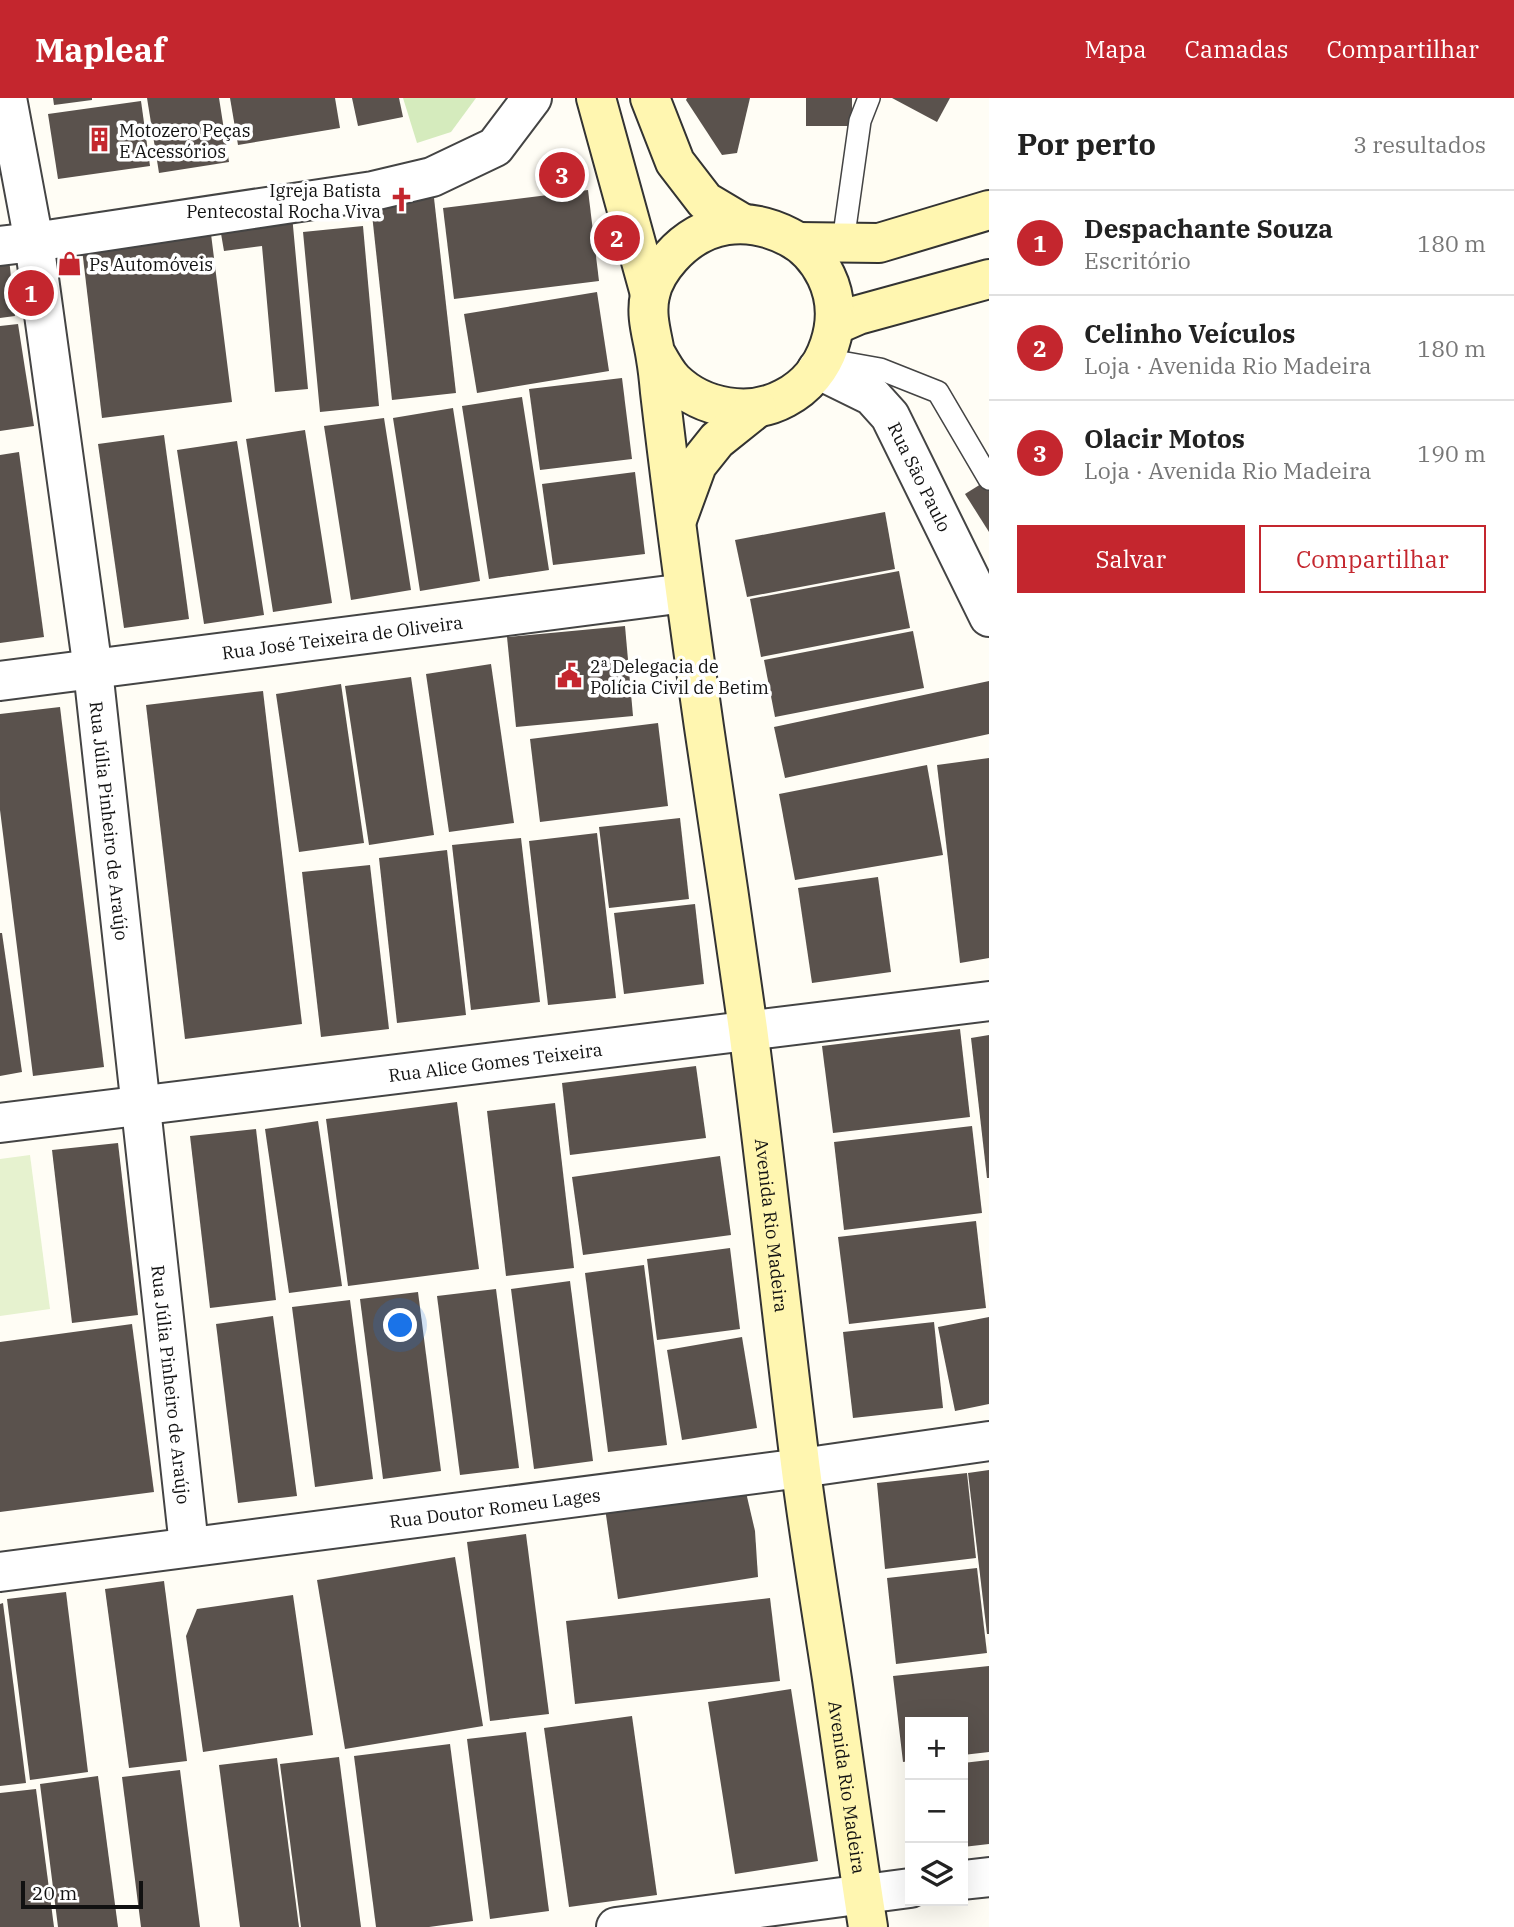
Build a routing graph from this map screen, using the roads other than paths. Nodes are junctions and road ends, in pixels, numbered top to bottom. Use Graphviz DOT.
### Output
graph roads {
  1 [pos="7,98"];
  2 [pos="532,98"];
  3 [pos="596,98"];
  4 [pos="650,98"];
  5 [pos="869,98"];
  6 [pos="989,210"];
  7 [pos="742,223"];
  8 [pos="798,242"];
  9 [pos="843,242"];
  10 [pos="17,244"];
  11 [pos="989,279"];
  12 [pos="650,294"];
  13 [pos="825,351"];
  14 [pos="656,354"];
  15 [pos="757,408"];
  16 [pos="989,479"];
  17 [pos="675,526"];
  18 [pos="685,593"];
  19 [pos="989,617"];
  20 [pos="93,670"];
  21 [pos="0,681"];
  22 [pos="989,1000"];
  23 [pos="748,1029"];
  24 [pos="141,1106"];
  25 [pos="0,1123"];
  26 [pos="989,1441"];
  27 [pos="801,1468"];
  28 [pos="189,1546"];
  29 [pos="0,1572"];
  30 [pos="989,1877"];
  31 [pos="968,1879"];
  32 [pos="905,1891"];
  33 [pos="866,1911"];
  34 [pos="616,1927"];
  1 -- 10 [label="street, Rua Júlia Pinheiro de Araújo"];
  2 -- 10 [label="street"];
  3 -- 12 [label="main road"];
  4 -- 7 [label="main road"];
  5 -- 9 [label="lane"];
  6 -- 9 [label="main road"];
  7 -- 8 [label="main road"];
  7 -- 12 [label="main road"];
  8 -- 9 [label="main road"];
  8 -- 13 [label="main road"];
  10 -- 20 [label="street, Rua Júlia Pinheiro de Araújo"];
  11 -- 13 [label="main road"];
  12 -- 14 [label="main road"];
  13 -- 15 [label="main road"];
  13 -- 16 [label="lane"];
  13 -- 19 [label="street, Rua São Paulo"];
  14 -- 15 [label="main road"];
  14 -- 17 [label="main road, Avenida Rio Madeira"];
  15 -- 17 [label="main road, Avenida Rio Madeira"];
  17 -- 18 [label="main road, Avenida Rio Madeira"];
  18 -- 20 [label="street, Rua José Teixeira de Oliveira"];
  18 -- 23 [label="main road, Avenida Rio Madeira"];
  20 -- 21 [label="street, Rua José Teixeira de Oliveira"];
  20 -- 24 [label="street, Rua Júlia Pinheiro de Araújo"];
  22 -- 23 [label="street, Rua Alice Gomes Teixeira"];
  23 -- 24 [label="street, Rua Alice Gomes Teixeira"];
  23 -- 27 [label="main road, Avenida Rio Madeira"];
  24 -- 25 [label="street, Rua Alice Gomes Teixeira"];
  24 -- 28 [label="street, Rua Júlia Pinheiro de Araújo"];
  26 -- 27 [label="street, Rua Doutor Romeu Lages"];
  27 -- 28 [label="street, Rua Doutor Romeu Lages"];
  27 -- 33 [label="main road, Avenida Rio Madeira"];
  28 -- 29 [label="street, Rua Doutor Romeu Lages"];
  30 -- 31 [label="street"];
  32 -- 33 [label="street"];
  33 -- 34 [label="street"];
}
